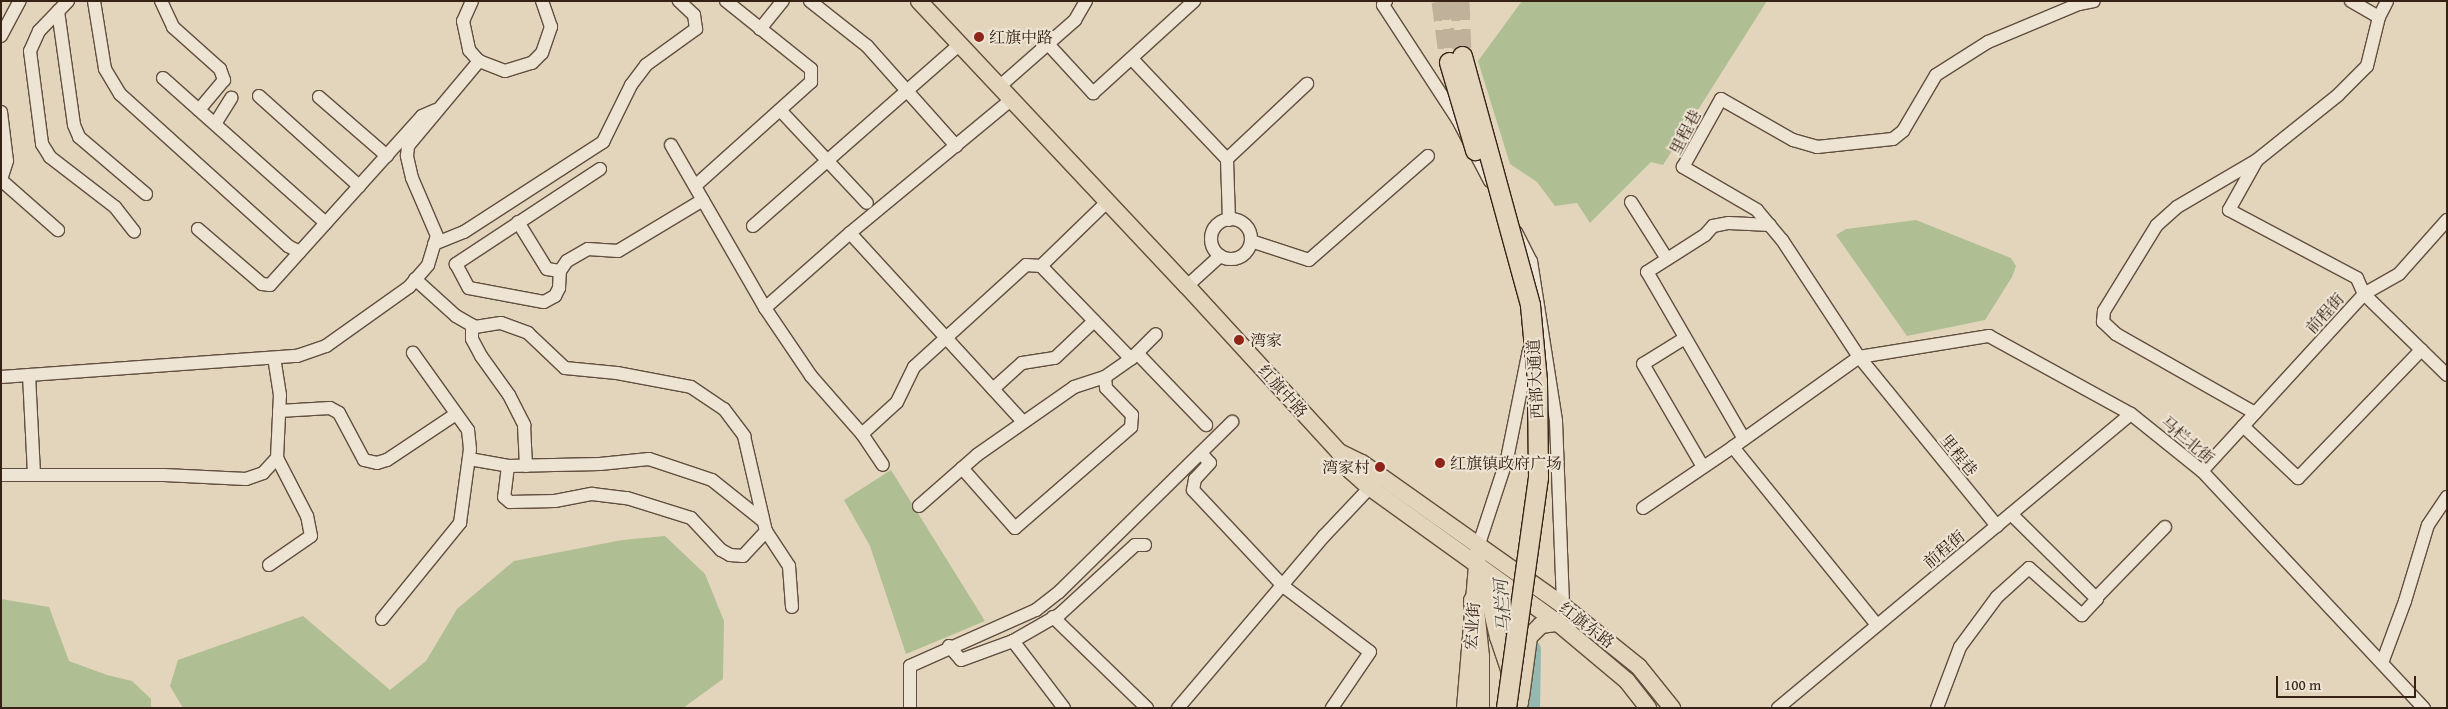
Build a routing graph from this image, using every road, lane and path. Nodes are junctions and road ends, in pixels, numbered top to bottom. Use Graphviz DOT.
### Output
graph roads {
  1 [pos="20,1"];
  2 [pos="68,1"];
  3 [pos="94,1"];
  4 [pos="161,1"];
  5 [pos="542,1"];
  6 [pos="679,1"];
  7 [pos="726,1"];
  8 [pos="783,1"];
  9 [pos="810,1"];
  10 [pos="919,1"];
  11 [pos="1086,1"];
  12 [pos="1194,1"];
  13 [pos="1386,1"];
  14 [pos="2094,1"];
  15 [pos="2351,1"];
  16 [pos="2387,1"];
  17 [pos="471,2"];
  18 [pos="58,11"];
  19 [pos="2380,17"];
  20 [pos="760,29"];
  21 [pos="1,36"];
  22 [pos="960,44"];
  23 [pos="1048,44"];
  24 [pos="1132,59"];
  25 [pos="479,61"];
  26 [pos="163,78"];
  27 [pos="1307,84"];
  28 [pos="1000,86"];
  29 [pos="906,89"];
  30 [pos="259,96"];
  31 [pos="231,98"];
  32 [pos="319,98"];
  33 [pos="1012,99"];
  34 [pos="199,110"];
  35 [pos="439,110"];
  36 [pos="780,110"];
  37 [pos="1,112"];
  38 [pos="215,124"];
  39 [pos="672,145"];
  40 [pos="956,146"];
  41 [pos="386,156"];
  42 [pos="1428,156"];
  43 [pos="1228,159"];
  44 [pos="826,160"];
  45 [pos="2257,160"];
  46 [pos="600,169"];
  47 [pos="359,186"];
  48 [pos="695,186"];
  49 [pos="146,194"];
  50 [pos="703,200"];
  51 [pos="1108,201"];
  52 [pos="1631,202"];
  53 [pos="867,203"];
  54 [pos="1228,220"];
  55 [pos="2447,220"];
  56 [pos="518,222"];
  57 [pos="326,223"];
  58 [pos="1770,225"];
  59 [pos="753,226"];
  60 [pos="198,229"];
  61 [pos="58,230"];
  62 [pos="134,232"];
  63 [pos="850,233"];
  64 [pos="1251,241"];
  65 [pos="434,244"];
  66 [pos="300,252"];
  67 [pos="1220,256"];
  68 [pos="1667,259"];
  69 [pos="1041,266"];
  70 [pos="560,271"];
  71 [pos="415,280"];
  72 [pos="1187,286"];
  73 [pos="2364,294"];
  74 [pos="1538,306"];
  75 [pos="765,308"];
  76 [pos="1094,321"];
  77 [pos="472,325"];
  78 [pos="1156,334"];
  79 [pos="946,338"];
  80 [pos="1685,338"];
  81 [pos="2421,350"];
  82 [pos="413,353"];
  83 [pos="1134,356"];
  84 [pos="1859,357"];
  85 [pos="274,358"];
  86 [pos="29,375"];
  87 [pos="2447,375"];
  88 [pos="1,377"];
  89 [pos="1105,377"];
  90 [pos="993,389"];
  91 [pos="279,412"];
  92 [pos="2255,413"];
  93 [pos="456,414"];
  94 [pos="2131,414"];
  95 [pos="1023,422"];
  96 [pos="1232,422"];
  97 [pos="1206,425"];
  98 [pos="2243,426"];
  99 [pos="862,434"];
  100 [pos="1744,438"];
  101 [pos="1732,447"];
  102 [pos="1201,453"];
  103 [pos="277,458"];
  104 [pos="475,460"];
  105 [pos="883,465"];
  106 [pos="508,466"];
  107 [pos="526,466"];
  108 [pos="1703,467"];
  109 [pos="962,468"];
  110 [pos="2202,471"];
  111 [pos="1,475"];
  112 [pos="34,475"];
  113 [pos="1375,482"];
  114 [pos="2447,497"];
  115 [pos="920,506"];
  116 [pos="1643,508"];
  117 [pos="2011,514"];
  118 [pos="764,526"];
  119 [pos="1997,526"];
  120 [pos="2165,527"];
  121 [pos="1145,546"];
  122 [pos="1483,559"];
  123 [pos="269,565"];
  124 [pos="1283,586"];
  125 [pos="2096,598"];
  126 [pos="1474,600"];
  127 [pos="1560,604"];
  128 [pos="792,607"];
  129 [pos="1053,618"];
  130 [pos="382,619"];
  131 [pos="1558,622"];
  132 [pos="1877,625"];
  133 [pos="1013,641"];
  134 [pos="949,646"];
  135 [pos="2382,663"];
  136 [pos="1479,699"];
  137 [pos="1515,702"];
  138 [pos="910,708"];
  139 [pos="1064,708"];
  140 [pos="1147,708"];
  141 [pos="1178,708"];
  142 [pos="1332,708"];
  143 [pos="1466,708"];
  144 [pos="1497,708"];
  145 [pos="1648,708"];
  146 [pos="1672,708"];
  147 [pos="1778,708"];
  148 [pos="1936,708"];
  149 [pos="2424,708"];
  1 -- 21 [label="street"];
  2 -- 18 [label="street"];
  3 -- 66 [label="street"];
  4 -- 34 [label="street"];
  5 -- 25 [label="street"];
  6 -- 65 [label="street"];
  7 -- 20 [label="street"];
  8 -- 20 [label="street"];
  9 -- 29 [label="street"];
  10 -- 22 [label="main road, 红旗中路"];
  11 -- 23 [label="street"];
  12 -- 24 [label="street"];
  13 -- 74 [label="street"];
  14 -- 58 [label="street, 里程巷"];
  15 -- 19 [label="street"];
  16 -- 19 [label="street"];
  17 -- 25 [label="street"];
  18 -- 49 [label="street"];
  18 -- 62 [label="street"];
  19 -- 45 [label="street"];
  20 -- 36 [label="street"];
  22 -- 28 [label="main road, 红旗中路"];
  22 -- 29 [label="street"];
  23 -- 24 [label="street"];
  23 -- 28 [label="street"];
  24 -- 43 [label="street"];
  25 -- 35 [label="street"];
  26 -- 34 [label="street"];
  27 -- 43 [label="street"];
  28 -- 33 [label="main road, 红旗中路"];
  29 -- 40 [label="street"];
  29 -- 44 [label="street"];
  30 -- 47 [label="street"];
  31 -- 38 [label="street"];
  32 -- 41 [label="street"];
  33 -- 40 [label="street"];
  33 -- 51 [label="main road, 红旗中路"];
  34 -- 38 [label="street"];
  35 -- 41 [label="street"];
  35 -- 65 [label="street"];
  36 -- 44 [label="street"];
  36 -- 48 [label="street"];
  37 -- 61 [label="street"];
  38 -- 57 [label="street"];
  39 -- 48 [label="street"];
  40 -- 63 [label="street"];
  41 -- 47 [label="street"];
  42 -- 64 [label="street"];
  43 -- 54 [label="street"];
  44 -- 53 [label="street"];
  44 -- 59 [label="street"];
  45 -- 73 [label="street, 前程街"];
  45 -- 92 [label="street"];
  46 -- 56 [label="street"];
  47 -- 57 [label="street"];
  48 -- 50 [label="street"];
  50 -- 70 [label="street"];
  50 -- 75 [label="street"];
  51 -- 69 [label="street"];
  51 -- 72 [label="main road, 红旗中路"];
  52 -- 68 [label="street"];
  54 -- 64 [label="street"];
  54 -- 67 [label="street"];
  55 -- 73 [label="street"];
  56 -- 70 [label="street"];
  56 -- 70 [label="street"];
  57 -- 66 [label="street"];
  58 -- 68 [label="street"];
  58 -- 84 [label="street, 里程巷"];
  60 -- 66 [label="street"];
  63 -- 75 [label="street"];
  63 -- 79 [label="street"];
  64 -- 67 [label="street"];
  65 -- 71 [label="street"];
  67 -- 72 [label="street"];
  68 -- 80 [label="street"];
  69 -- 76 [label="street"];
  69 -- 79 [label="street"];
  71 -- 77 [label="street"];
  71 -- 85 [label="street"];
  72 -- 113 [label="main road, 红旗中路"];
  73 -- 81 [label="street"];
  73 -- 92 [label="street, 前程街"];
  74 -- 122 [label="street"];
  74 -- 127 [label="street"];
  75 -- 99 [label="street"];
  76 -- 83 [label="street"];
  76 -- 90 [label="street"];
  77 -- 107 [label="street"];
  77 -- 118 [label="street"];
  78 -- 83 [label="street"];
  79 -- 90 [label="street"];
  79 -- 99 [label="street"];
  80 -- 100 [label="street"];
  80 -- 108 [label="street"];
  81 -- 87 [label="street"];
  81 -- 98 [label="street"];
  82 -- 93 [label="street"];
  83 -- 89 [label="street"];
  83 -- 97 [label="street"];
  84 -- 94 [label="street, 马栏北街"];
  84 -- 100 [label="street"];
  84 -- 119 [label="street, 里程巷"];
  85 -- 86 [label="street"];
  85 -- 91 [label="street"];
  86 -- 88 [label="street"];
  86 -- 112 [label="street"];
  89 -- 95 [label="street"];
  89 -- 109 [label="street"];
  90 -- 95 [label="street"];
  91 -- 93 [label="street"];
  91 -- 103 [label="street"];
  92 -- 98 [label="street, 前程街"];
  93 -- 130 [label="street"];
  94 -- 110 [label="street, 马栏北街"];
  94 -- 117 [label="street, 前程街"];
  95 -- 109 [label="street"];
  96 -- 102 [label="street"];
  98 -- 110 [label="street, 前程街"];
  99 -- 105 [label="street"];
  100 -- 101 [label="street"];
  101 -- 108 [label="street"];
  101 -- 132 [label="street"];
  102 -- 124 [label="street"];
  102 -- 134 [label="street"];
  103 -- 112 [label="street"];
  103 -- 123 [label="street"];
  104 -- 106 [label="street"];
  106 -- 107 [label="street"];
  106 -- 118 [label="street"];
  107 -- 118 [label="street"];
  108 -- 116 [label="street"];
  109 -- 115 [label="street"];
  110 -- 135 [label="street, 马栏北街"];
  111 -- 112 [label="street"];
  113 -- 122 [label="main road, 红旗中路"];
  113 -- 124 [label="street"];
  114 -- 135 [label="street"];
  117 -- 119 [label="street, 前程街"];
  117 -- 125 [label="street"];
  118 -- 128 [label="street"];
  119 -- 132 [label="street, 前程街"];
  120 -- 125 [label="street"];
  121 -- 129 [label="street"];
  122 -- 126 [label="main road, 宏业街"];
  122 -- 127 [label="main road, 红旗东路"];
  122 -- 131 [label="main road, 红旗东路"];
  122 -- 137 [label="main road, bridge"];
  124 -- 141 [label="street"];
  124 -- 142 [label="street"];
  125 -- 148 [label="street"];
  126 -- 136 [label="highway"];
  126 -- 143 [label="main road, 宏业街"];
  127 -- 146 [label="main road, 红旗东路"];
  129 -- 133 [label="street"];
  129 -- 140 [label="street"];
  131 -- 137 [label="main road"];
  131 -- 145 [label="main road, 红旗东路"];
  132 -- 147 [label="street, 前程街"];
  133 -- 134 [label="street"];
  133 -- 139 [label="street"];
  134 -- 138 [label="street"];
  135 -- 149 [label="street, 马栏北街"];
  137 -- 144 [label="highway, 西部大通道, bridge"];
}
